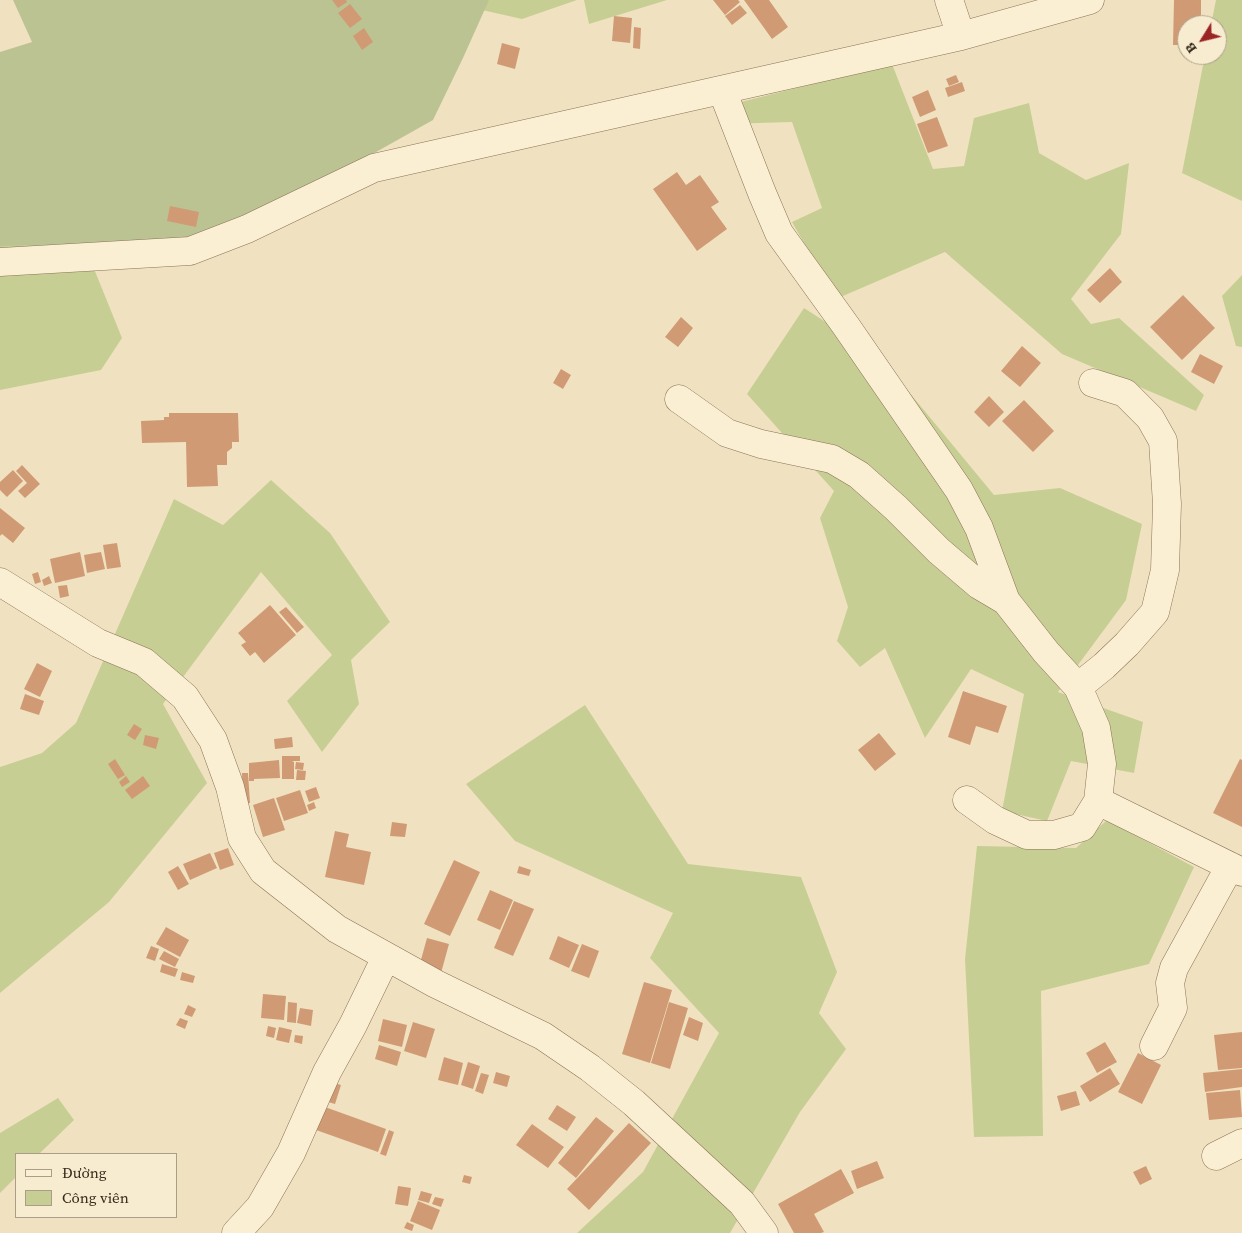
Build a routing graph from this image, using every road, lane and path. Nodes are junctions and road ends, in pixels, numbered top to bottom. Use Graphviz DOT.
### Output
graph roads {
  1 [pos="949,0"];
  2 [pos="1090,0"];
  3 [pos="1013,11"];
  4 [pos="961,36"];
  5 [pos="722,90"];
  6 [pos="0,262"];
  7 [pos="1092,383"];
  8 [pos="679,399"];
  9 [pos="0,582"];
  10 [pos="1006,601"];
  11 [pos="1078,687"];
  12 [pos="967,800"];
  13 [pos="1098,801"];
  14 [pos="1236,869"];
  15 [pos="386,957"];
  16 [pos="1154,1046"];
  17 [pos="1242,1143"];
  18 [pos="1216,1156"];
  19 [pos="236,1233"];
  20 [pos="764,1233"];
  1 -- 4 [label="street"];
  2 -- 3 [label="street"];
  3 -- 4 [label="street"];
  4 -- 5 [label="street"];
  5 -- 6 [label="street"];
  5 -- 10 [label="street"];
  7 -- 11 [label="street"];
  8 -- 10 [label="street"];
  9 -- 15 [label="street"];
  10 -- 11 [label="street"];
  11 -- 13 [label="street"];
  12 -- 13 [label="street"];
  13 -- 14 [label="street"];
  14 -- 16 [label="street"];
  15 -- 19 [label="street"];
  15 -- 20 [label="street"];
  17 -- 18 [label="street"];
}
